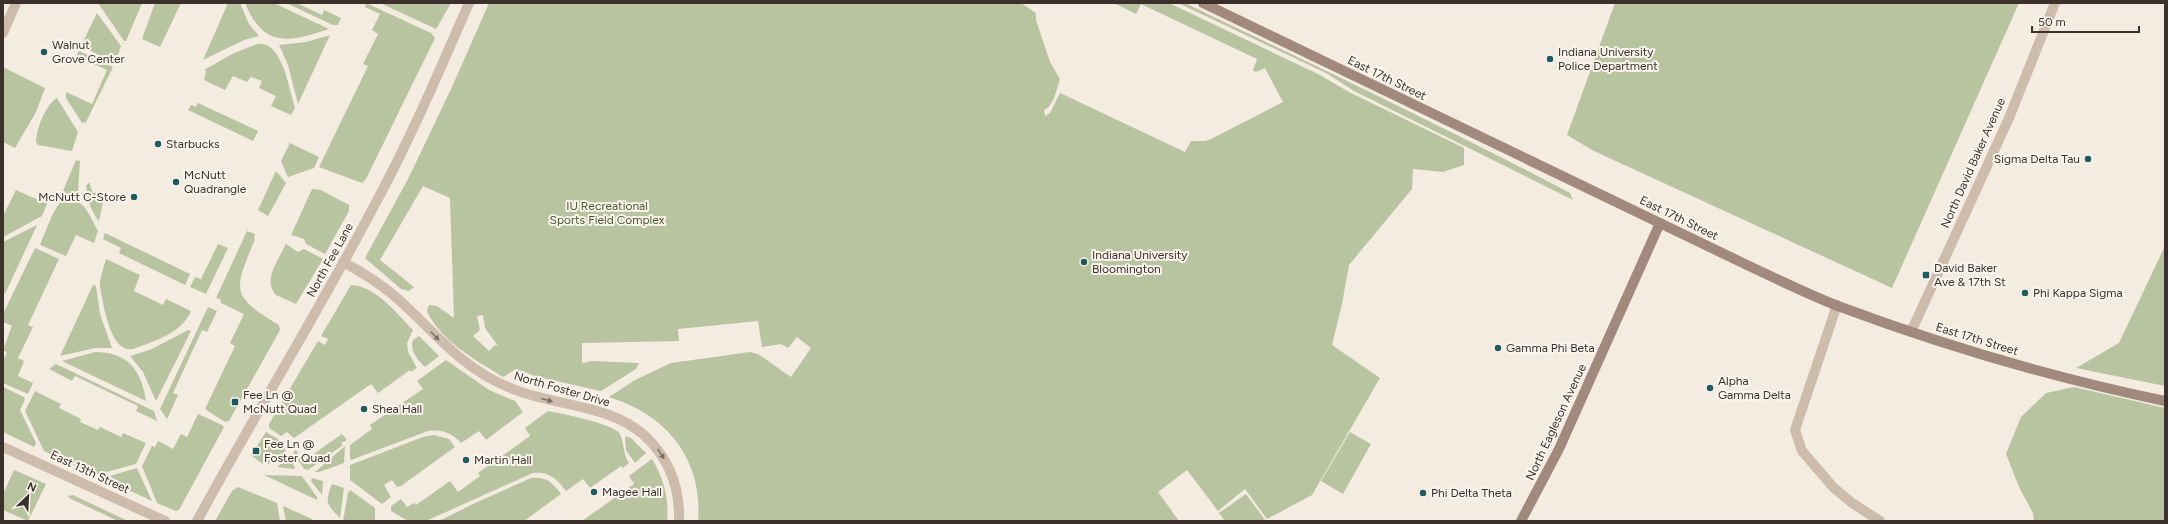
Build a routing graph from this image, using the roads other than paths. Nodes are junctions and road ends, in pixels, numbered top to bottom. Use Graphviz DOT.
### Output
graph roads {
  1 [pos="16,3"];
  2 [pos="469,3"];
  3 [pos="1203,3"];
  4 [pos="2055,3"];
  5 [pos="3,33"];
  6 [pos="1660,223"];
  7 [pos="343,262"];
  8 [pos="1837,305"];
  9 [pos="1911,332"];
  10 [pos="2165,400"];
  11 [pos="3,447"];
  12 [pos="165,521"];
  13 [pos="197,521"];
  14 [pos="678,521"];
  15 [pos="1521,521"];
  16 [pos="1880,521"];
  1 -- 5 [label="street"];
  2 -- 7 [label="street, North Fee Lane"];
  3 -- 6 [label="main road, East 17th Street"];
  4 -- 9 [label="street, North David Baker Avenue"];
  6 -- 8 [label="main road, East 17th Street"];
  6 -- 15 [label="main road, North Eagleson Avenue"];
  7 -- 13 [label="street, North Fee Lane"];
  7 -- 14 [label="street, North Foster Drive, one-way"];
  8 -- 9 [label="main road, East 17th Street"];
  8 -- 16 [label="street"];
  9 -- 10 [label="main road, East 17th Street"];
  11 -- 12 [label="street, East 13th Street"];
}
